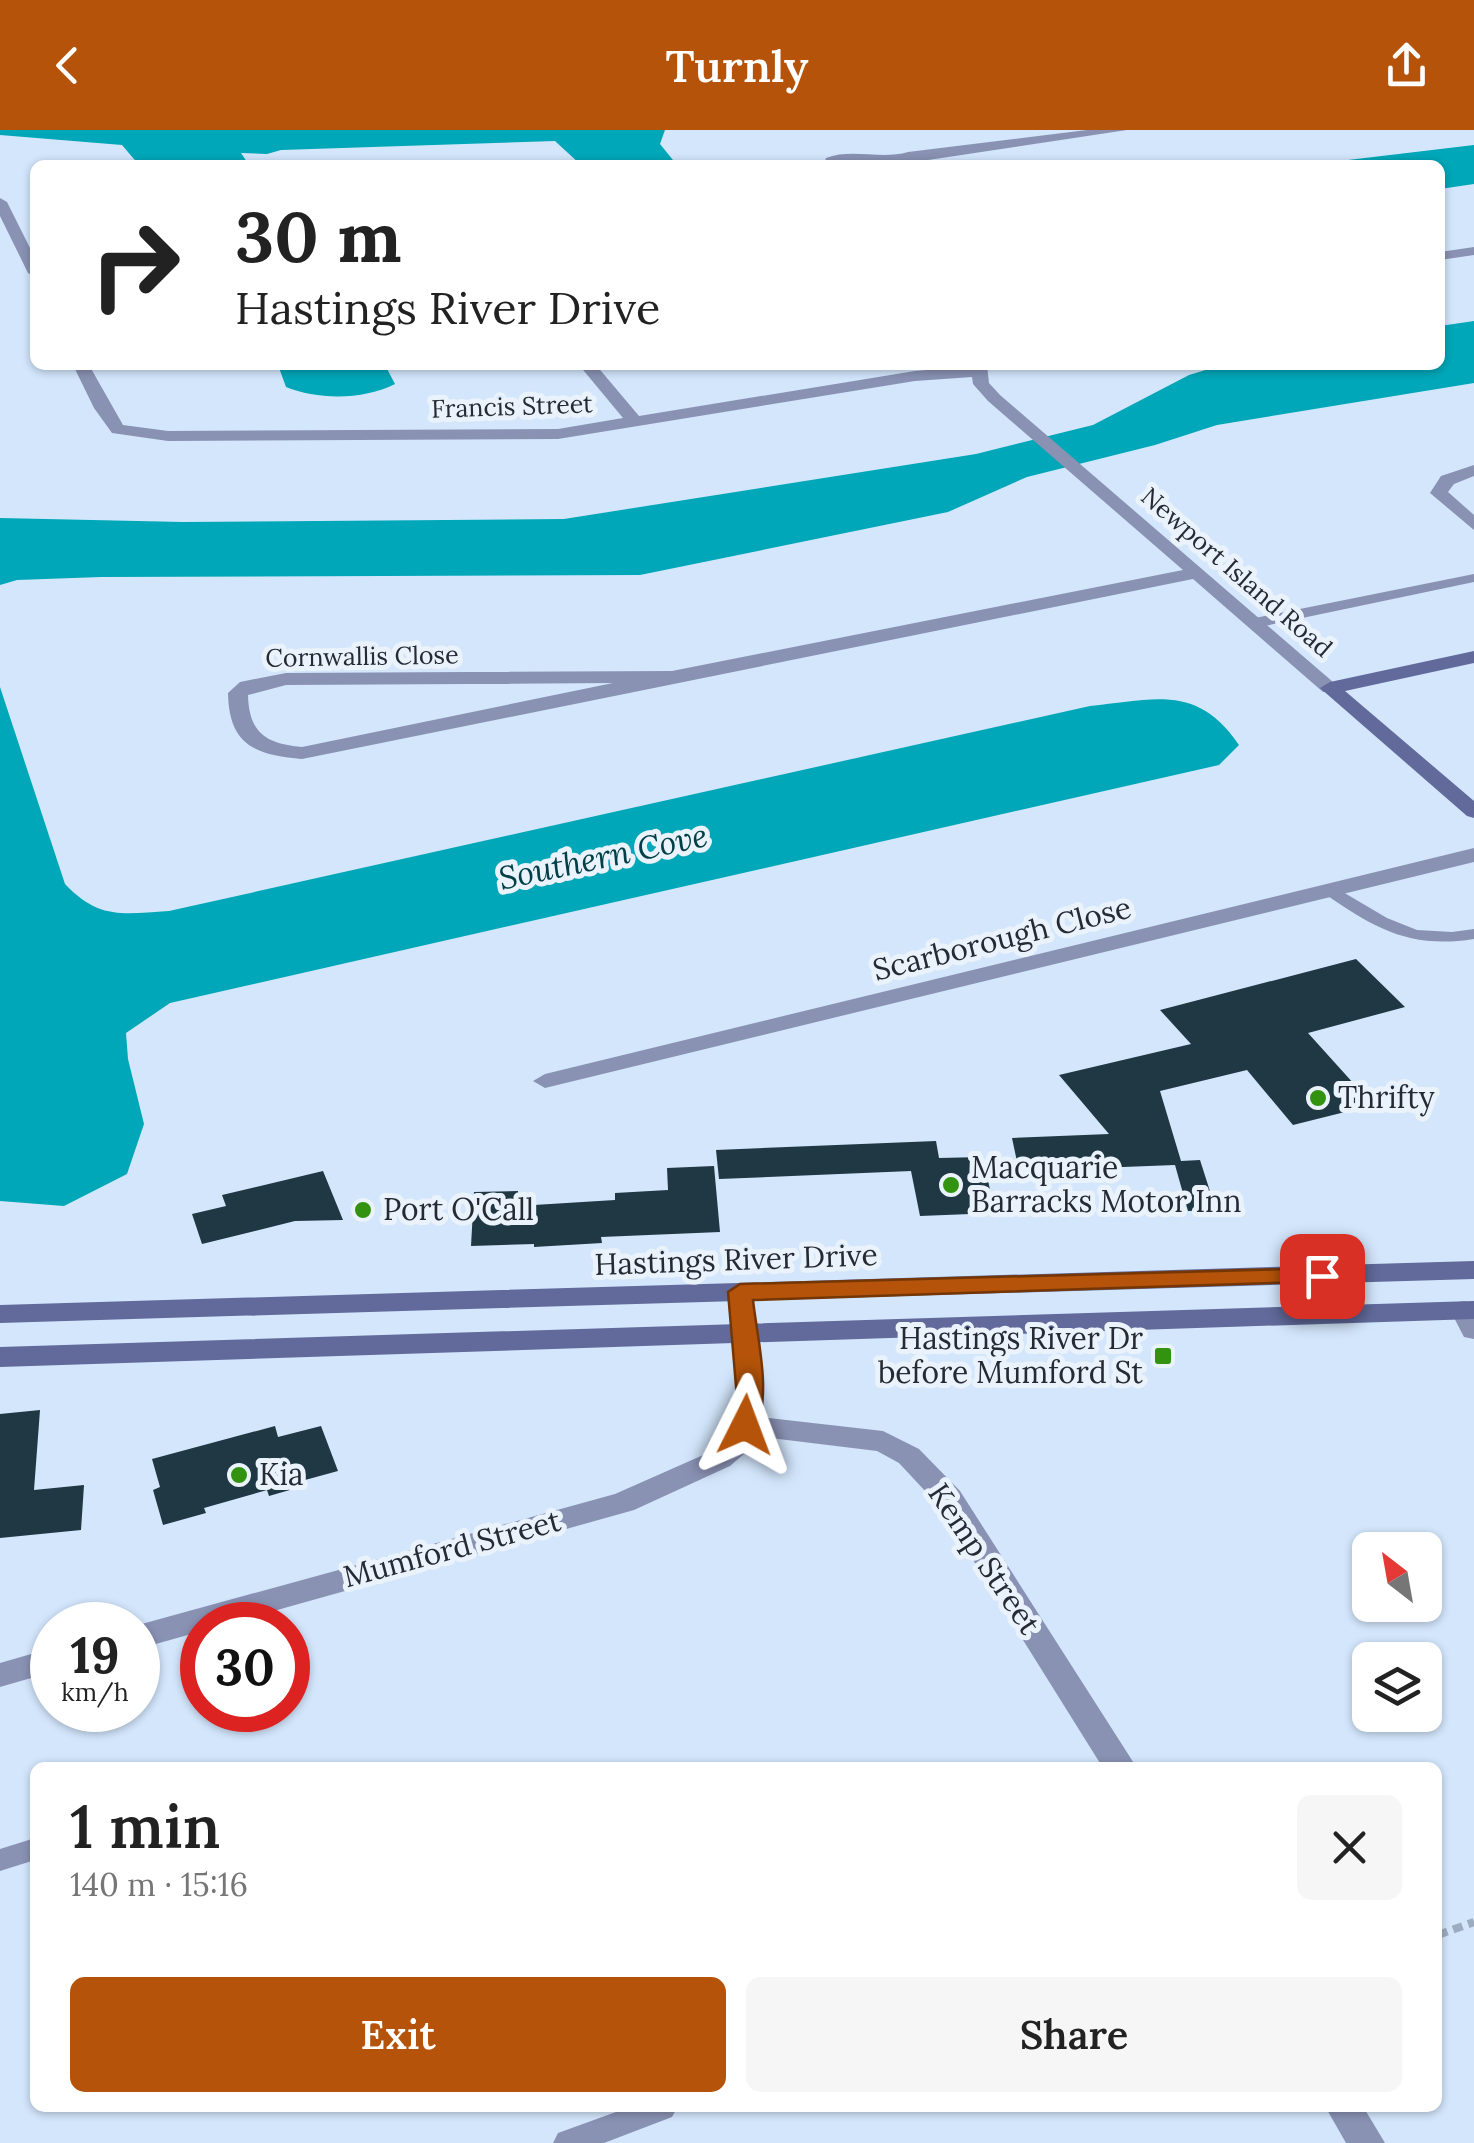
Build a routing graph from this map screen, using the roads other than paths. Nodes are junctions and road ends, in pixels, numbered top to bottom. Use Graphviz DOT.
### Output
graph roads {
  1 [pos="1120,130"];
  2 [pos="837,160"];
  3 [pos="864,160"];
  4 [pos="906,160"];
  5 [pos="0,202"];
  6 [pos="1474,251"];
  7 [pos="1445,255"];
  8 [pos="30,263"];
  9 [pos="83,370"];
  10 [pos="591,370"];
  11 [pos="963,370"];
  12 [pos="979,370"];
  13 [pos="636,422"];
  14 [pos="1474,470"];
  15 [pos="1474,524"];
  16 [pos="1196,573"];
  17 [pos="1474,578"];
  18 [pos="1255,624"];
  19 [pos="1474,657"];
  20 [pos="672,677"];
  21 [pos="1330,688"];
  22 [pos="1474,812"];
  23 [pos="1474,855"];
  24 [pos="1331,890"];
  25 [pos="1474,934"];
  26 [pos="545,1081"];
  27 [pos="1474,1270"];
  28 [pos="740,1292"];
  29 [pos="0,1314"];
  30 [pos="1471,1317"];
  31 [pos="744,1331"];
  32 [pos="0,1357"];
  33 [pos="745,1425"];
  34 [pos="160,1630"];
  35 [pos="30,1666"];
  36 [pos="0,1675"];
  37 [pos="1117,1762"];
  38 [pos="30,1851"];
  39 [pos="0,1860"];
  40 [pos="651,2112"];
  41 [pos="1347,2112"];
  42 [pos="568,2143"];
  43 [pos="1368,2143"];
  1 -- 4 [label="street"];
  2 -- 3 [label="street"];
  5 -- 8 [label="street"];
  6 -- 7 [label="street"];
  9 -- 13 [label="street, Francis Street"];
  10 -- 13 [label="street"];
  11 -- 13 [label="street, Francis Street"];
  12 -- 16 [label="street, Newport Island Road"];
  14 -- 15 [label="street"];
  16 -- 18 [label="street, Newport Island Road"];
  16 -- 20 [label="street, Cornwallis Close"];
  17 -- 18 [label="lane"];
  18 -- 21 [label="street, Newport Island Road"];
  19 -- 21 [label="main road"];
  20 -- 20 [label="street, Cornwallis Close"];
  21 -- 22 [label="main road, Newport Island Road"];
  23 -- 24 [label="street, Scarborough Close"];
  24 -- 25 [label="lane"];
  24 -- 26 [label="street, Scarborough Close"];
  27 -- 28 [label="main road, Hastings River Drive"];
  28 -- 29 [label="main road, Hastings River Drive"];
  28 -- 31 [label="street"];
  30 -- 31 [label="main road"];
  31 -- 32 [label="main road"];
  31 -- 33 [label="street"];
  33 -- 34 [label="street, Mumford Street"];
  33 -- 37 [label="street, Kemp Street"];
  35 -- 36 [label="street"];
  38 -- 39 [label="lane"];
  40 -- 42 [label="lane"];
  41 -- 43 [label="street"];
}
